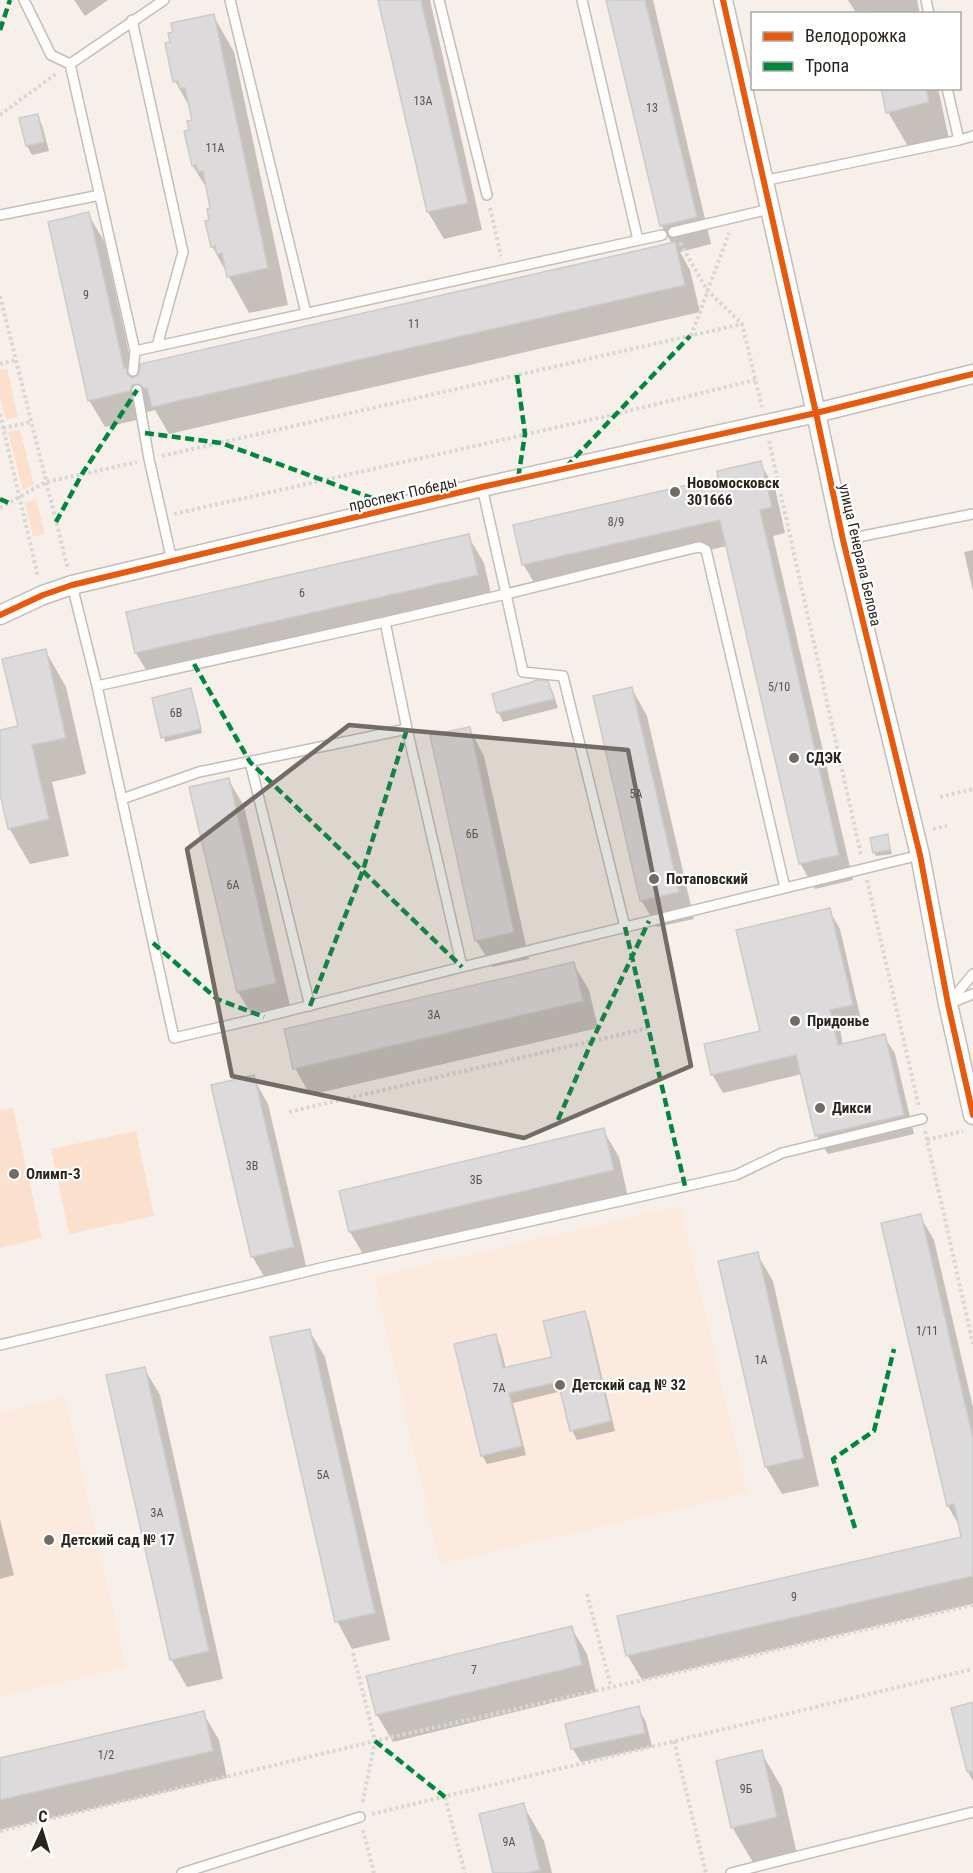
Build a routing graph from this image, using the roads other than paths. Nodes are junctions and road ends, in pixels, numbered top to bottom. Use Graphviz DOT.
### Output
graph roads {
  1 [pos="24,0"];
  2 [pos="164,0"];
  3 [pos="230,0"];
  4 [pos="439,0"];
  5 [pos="582,0"];
  6 [pos="723,0"];
  7 [pos="132,20"];
  8 [pos="70,64"];
  9 [pos="947,90"];
  10 [pos="973,136"];
  11 [pos="959,140"];
  12 [pos="763,181"];
  13 [pos="100,195"];
  14 [pos="487,195"];
  15 [pos="770,209"];
  16 [pos="0,215"];
  17 [pos="673,232"];
  18 [pos="662,235"];
  19 [pos="638,240"];
  20 [pos="306,314"];
  21 [pos="157,346"];
  22 [pos="135,351"];
  23 [pos="133,371"];
  24 [pos="973,374"];
  25 [pos="136,390"];
  26 [pos="816,413"];
  27 [pos="482,487"];
  28 [pos="973,514"];
  29 [pos="843,540"];
  30 [pos="172,561"];
  31 [pos="72,585"];
  32 [pos="506,594"];
  33 [pos="0,615"];
  34 [pos="385,622"];
  35 [pos="97,686"];
  36 [pos="407,729"];
  37 [pos="250,762"];
  38 [pos="122,799"];
  39 [pos="920,855"];
  40 [pos="785,888"];
  41 [pos="625,927"];
  42 [pos="462,967"];
  43 [pos="973,974"];
  44 [pos="973,994"];
  45 [pos="948,1004"];
  46 [pos="310,1006"];
  47 [pos="969,1075"];
  48 [pos="973,1115"];
  49 [pos="922,1119"];
  50 [pos="0,1345"];
  51 [pos="973,1812"];
  52 [pos="360,1817"];
  53 [pos="182,1873"];
  54 [pos="731,1873"];
  1 -- 8 [label="lane"];
  2 -- 7 [label="lane"];
  3 -- 20 [label="lane"];
  4 -- 14 [label="lane"];
  5 -- 19 [label="lane"];
  6 -- 12 [label="street, улица Генерала Белова"];
  7 -- 8 [label="lane"];
  7 -- 21 [label="lane"];
  8 -- 13 [label="lane"];
  9 -- 11 [label="lane"];
  10 -- 11 [label="lane"];
  11 -- 12 [label="lane"];
  12 -- 15 [label="street, улица Генерала Белова"];
  13 -- 16 [label="lane"];
  13 -- 22 [label="lane"];
  15 -- 17 [label="lane"];
  15 -- 26 [label="street, улица Генерала Белова"];
  18 -- 19 [label="lane"];
  19 -- 20 [label="lane"];
  20 -- 21 [label="lane"];
  21 -- 22 [label="lane"];
  22 -- 23 [label="lane"];
  24 -- 26 [label="street, проспект Победы"];
  25 -- 30 [label="lane"];
  26 -- 27 [label="street, проспект Победы"];
  26 -- 29 [label="street, улица Генерала Белова"];
  27 -- 30 [label="street, проспект Победы"];
  27 -- 32 [label="lane"];
  28 -- 29 [label="lane"];
  29 -- 39 [label="street, улица Генерала Белова"];
  30 -- 31 [label="street, проспект Победы"];
  31 -- 33 [label="street, проспект Победы"];
  31 -- 35 [label="lane"];
  32 -- 34 [label="lane"];
  32 -- 40 [label="lane"];
  32 -- 41 [label="lane"];
  34 -- 35 [label="lane"];
  34 -- 36 [label="lane"];
  35 -- 38 [label="lane"];
  36 -- 37 [label="lane"];
  36 -- 42 [label="lane"];
  37 -- 38 [label="lane"];
  37 -- 46 [label="lane"];
  38 -- 46 [label="lane"];
  39 -- 40 [label="lane"];
  39 -- 45 [label="street, улица Генерала Белова"];
  40 -- 41 [label="lane"];
  41 -- 42 [label="lane"];
  42 -- 46 [label="lane"];
  43 -- 45 [label="lane"];
  44 -- 45 [label="lane"];
  45 -- 47 [label="street, улица Генерала Белова"];
  47 -- 48 [label="street, улица Генерала Белова"];
  49 -- 50 [label="lane"];
  51 -- 54 [label="lane"];
  52 -- 53 [label="lane"];
}
